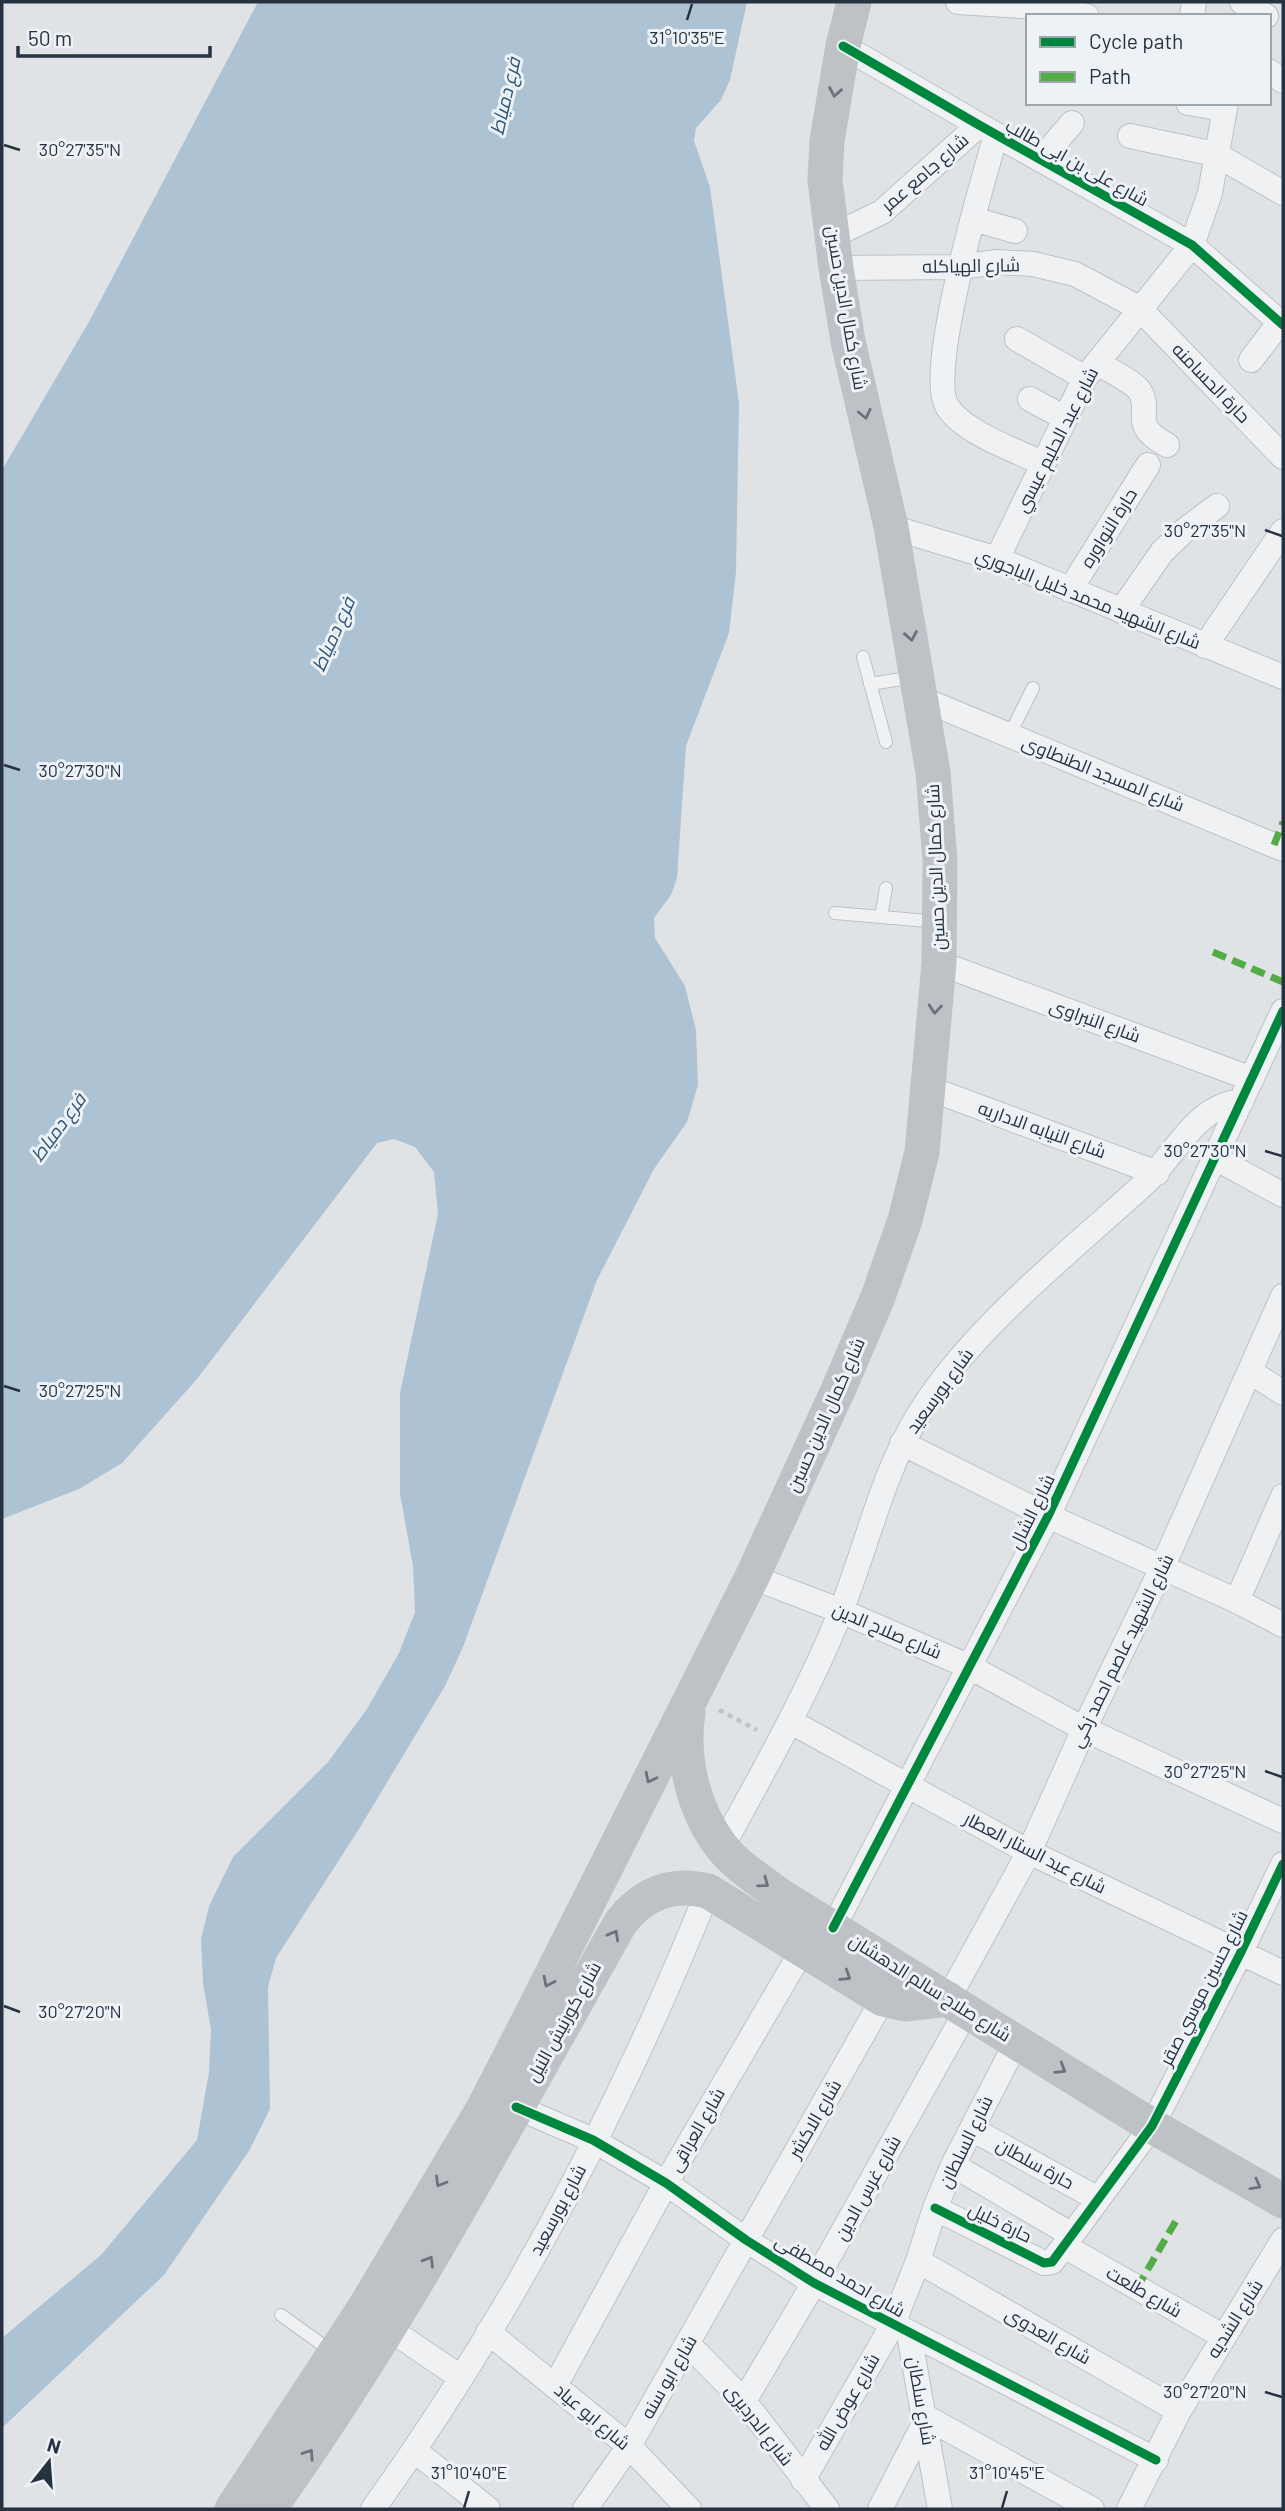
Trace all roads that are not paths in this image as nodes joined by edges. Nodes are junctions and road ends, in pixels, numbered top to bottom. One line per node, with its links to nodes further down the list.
1 (854, 2): 7 (main road, شارع كمال الدين حسين)
2 (958, 2): 4 (street)
3 (1242, 2): 6 (street)
4 (1037, 4): 5 (street)
5 (1079, 14)
6 (1263, 14)
7 (843, 46): 10 (street, شارع على بن ابى طالب); 18 (main road, شارع كمال الدين حسين, one-way to 18)
8 (1225, 106): 12 (street, شارع عبد الحليم عيسي)
9 (1072, 123): 13 (street)
10 (987, 130): 13 (street, شارع على بن ابى طالب); 15 (street, شارع جامع عمر); 18 (street, شارع جامع عمر)
11 (1130, 136): 12 (street)
12 (1215, 153): 14 (street); 17 (street, شارع عبد الحليم عيسي)
13 (1040, 160): 17 (street, شارع على بن ابى طالب)
14 (1283, 193)
15 (973, 219): 16 (street); 19 (street, شارع جامع عمر)
16 (1015, 231)
17 (1192, 245): 20 (street, شارع عبد الحليم عيسي); 21 (street, شارع على بن ابى طالب)
18 (834, 252): 19 (street, شارع الهياكله); 32 (main road, شارع كمال الدين حسين, one-way to 32)
19 (960, 267): 20 (street, شارع الهياكله); 29 (street, شارع جامع عمر)
20 (1139, 308): 24 (street, شارع عبد الحليم عيسي); 28 (street, حارة الحسامنه)
21 (1282, 323): 23 (street)
22 (1017, 340): 24 (street)
23 (1251, 360)
24 (1091, 370): 26 (street, شارع عبد الحليم عيسي); 27 (street)
25 (1030, 399): 26 (street)
26 (1065, 418): 29 (street, شارع عبد الحليم عيسي)
27 (1167, 445)
28 (1283, 457)
29 (1042, 463): 34 (street, شارع عبد الحليم عيسي)
30 (1148, 465): 35 (street, حارة النواوره)
31 (1217, 506): 36 (street)
32 (891, 527): 34 (street, شارع الشهيد محمد خليل الباجوري); 41 (main road, شارع كمال الدين حسين, one-way to 41)
33 (1283, 531): 37 (street)
34 (997, 559): 35 (street, شارع الشهيد محمد خليل الباجوري)
35 (1070, 590): 36 (street, شارع الشهيد محمد خليل الباجوري)
36 (1121, 611): 37 (street, شارع الشهيد محمد خليل الباجوري)
37 (1205, 646): 39 (street, شارع الشهيد محمد خليل الباجوري)
38 (863, 657): 40 (lane)
39 (1283, 677)
40 (870, 684): 41 (lane); 44 (lane)
41 (920, 688): 43 (street, شارع المسجد الطنطاوى); 49 (main road, شارع كمال الدين حسين)
42 (1033, 688): 43 (lane)
43 (1009, 736): 45 (street, شارع المسجد الطنطاوى)
44 (886, 742)
45 (1283, 849)
46 (886, 888): 48 (lane)
47 (835, 913): 48 (lane)
48 (881, 917): 49 (lane)
49 (940, 922): 50 (main road, شارع كمال الدين حسين)
50 (939, 963): 52 (main road, شارع كمال الدين حسين, one-way to 52); 53 (street, شارع النبراوى)
51 (1283, 1011): 53 (street, شارع الشال)
52 (928, 1088): 55 (street, شارع النيابه الاداريه); 64 (main road, شارع كمال الدين حسين)
53 (1247, 1090): 54 (street, شارع الشال); 55 (street, شارع بورسعيد)
54 (1213, 1157): 56 (street); 62 (street, شارع الشال)
55 (1157, 1172): 60 (street, شارع بورسعيد)
56 (1283, 1195)
57 (1283, 1297): 58 (street, شارع الشهيد عاصم احمد زكي)
58 (1251, 1372): 59 (street); 63 (street, شارع الشهيد عاصم احمد زكي)
59 (1283, 1393)
60 (902, 1443): 62 (street); 66 (street, شارع بورسعيد)
61 (1283, 1496): 65 (street)
62 (1048, 1516): 63 (street); 68 (street, شارع الشال)
63 (1162, 1568): 65 (street); 70 (street, شارع الشهيد عاصم احمد زكي)
64 (752, 1577): 66 (street, شارع صلاح الدين); 69 (main road, شارع كمال الدين حسين)
65 (1237, 1601): 67 (street)
66 (841, 1611): 68 (street, شارع صلاح الدين); 71 (street, شارع بورسعيد)
67 (1283, 1625)
68 (970, 1667): 70 (street, شارع صلاح الدين); 72 (street, شارع الشال)
69 (691, 1696): 74 (main road, شارع صلاح سالم الدهشان); 105 (main road, شارع كورنيش النيل, one-way to 105)
70 (1084, 1729): 73 (street, شارع صلاح الدين); 75 (street, شارع الشهيد عاصم احمد زكي)
71 (785, 1732): 72 (street, شارع عبد الستار العطار); 74 (street, شارع بورسعيد)
72 (908, 1787): 75 (street, شارع عبد الستار العطار); 78 (street, شارع الشال)
73 (1283, 1821)
74 (722, 1847): 78 (main road, شارع صلاح سالم الدهشان, one-way to 78)
75 (1029, 1852): 80 (street, شارع عبد الستار العطار); 83 (street, شارع الشهيد عاصم احمد زكي)
76 (1283, 1864): 80 (street, شارع حسين موسي صقر)
77 (708, 1891): 79 (main road, شارع كورنيش النيل); 85 (main road, شارع كورنيش النيل, one-way to 77); 88 (street, شارع بورسعيد)
78 (833, 1928): 83 (main road, شارع صلاح سالم الدهشان)
79 (803, 1949): 82 (main road, شارع كورنيش النيل, one-way to 82); 90 (street, شارع العراقى)
80 (1241, 1954): 81 (street, شارع عبد الستار العطار); 86 (street, شارع حسين موسي صقر)
81 (1283, 1973)
82 (883, 1999): 83 (main road, شارع كورنيش النيل); 94 (street, شارع الاكشر)
83 (958, 2005): 84 (main road, شارع صلاح سالم الدهشان); 98 (street, شارع غرس الدين)
84 (1017, 2041): 86 (main road, شارع صلاح سالم الدهشان, one-way to 86); 87 (street, شارع السلطان)
85 (516, 2107): 88 (street, شارع احمد مصطفى); 100 (main road, شارع كورنيش النيل, one-way to 85)
86 (1152, 2126): 91 (street, شارع حسين موسي صقر); 92 (main road, شارع صلاح سالم الدهشان, one-way to 92)
87 (972, 2129): 89 (street, شارع السلطان); 91 (street, حارة سلطان)
88 (593, 2140): 90 (street, شارع احمد مصطفى); 102 (street, شارع بورسعيد)
89 (953, 2165): 93 (street, شارع السلطان); 96 (street)
90 (666, 2183): 94 (street, شارع احمد مصطفى); 107 (street, شارع العراقى)
91 (1098, 2199): 96 (street, شارع حسين موسي صقر)
92 (1283, 2201)
93 (935, 2208): 96 (street, حارة خليل); 97 (street, شارع السلطان)
94 (746, 2240): 98 (street, شارع احمد مصطفى); 104 (street, شارع ابو سنه)
95 (1283, 2241): 103 (street, شارع الشديه)
96 (1063, 2247): 103 (street, شارع طلعت)
97 (918, 2261): 101 (street, شارع السلطان); 109 (street, شارع العدوى)
98 (814, 2283): 101 (street, شارع احمد مصطفى); 108 (street, شارع غرس الدين)
99 (281, 2315): 105 (lane)
100 (388, 2329): 106 (street); 116 (main road, شارع كورنيش النيل, one-way to 100)
101 (901, 2329): 110 (street, شارع سلطان); 113 (street, شارع احمد مصطفى); 114 (street, شارع عوض الله)
102 (488, 2332): 106 (street, شارع بورسعيد); 107 (street, شارع ابو عياد)
103 (1224, 2337): 109 (street, شارع الشديه)
104 (688, 2344): 108 (street, شارع الدرديرى); 111 (street, شارع ابو سنه)
105 (335, 2354): 115 (main road, شارع كورنيش النيل)
106 (460, 2377): 112 (street, شارع بورسعيد)
107 (555, 2386): 111 (street, شارع ابو عياد)
108 (744, 2401): 114 (street, شارع الدرديرى)
109 (1179, 2411): 113 (street, شارع الشديه)
110 (924, 2420): 122 (street); 123 (street, شارع سلطان); 124 (street)
111 (629, 2446): 119 (street, شارع ابو سنه); 120 (street, شارع ابو عياد)
112 (415, 2451): 117 (street, شارع بورسعيد); 118 (street)
113 (1156, 2460): 125 (street, شارع الشديه)
114 (803, 2480): 121 (street, شارع الدرديرى)
115 (232, 2509)
116 (269, 2509)
117 (373, 2509)
118 (488, 2509)
119 (585, 2509)
120 (690, 2509)
121 (827, 2509)
122 (880, 2509)
123 (940, 2509)
124 (1092, 2509)
125 (1129, 2509)

